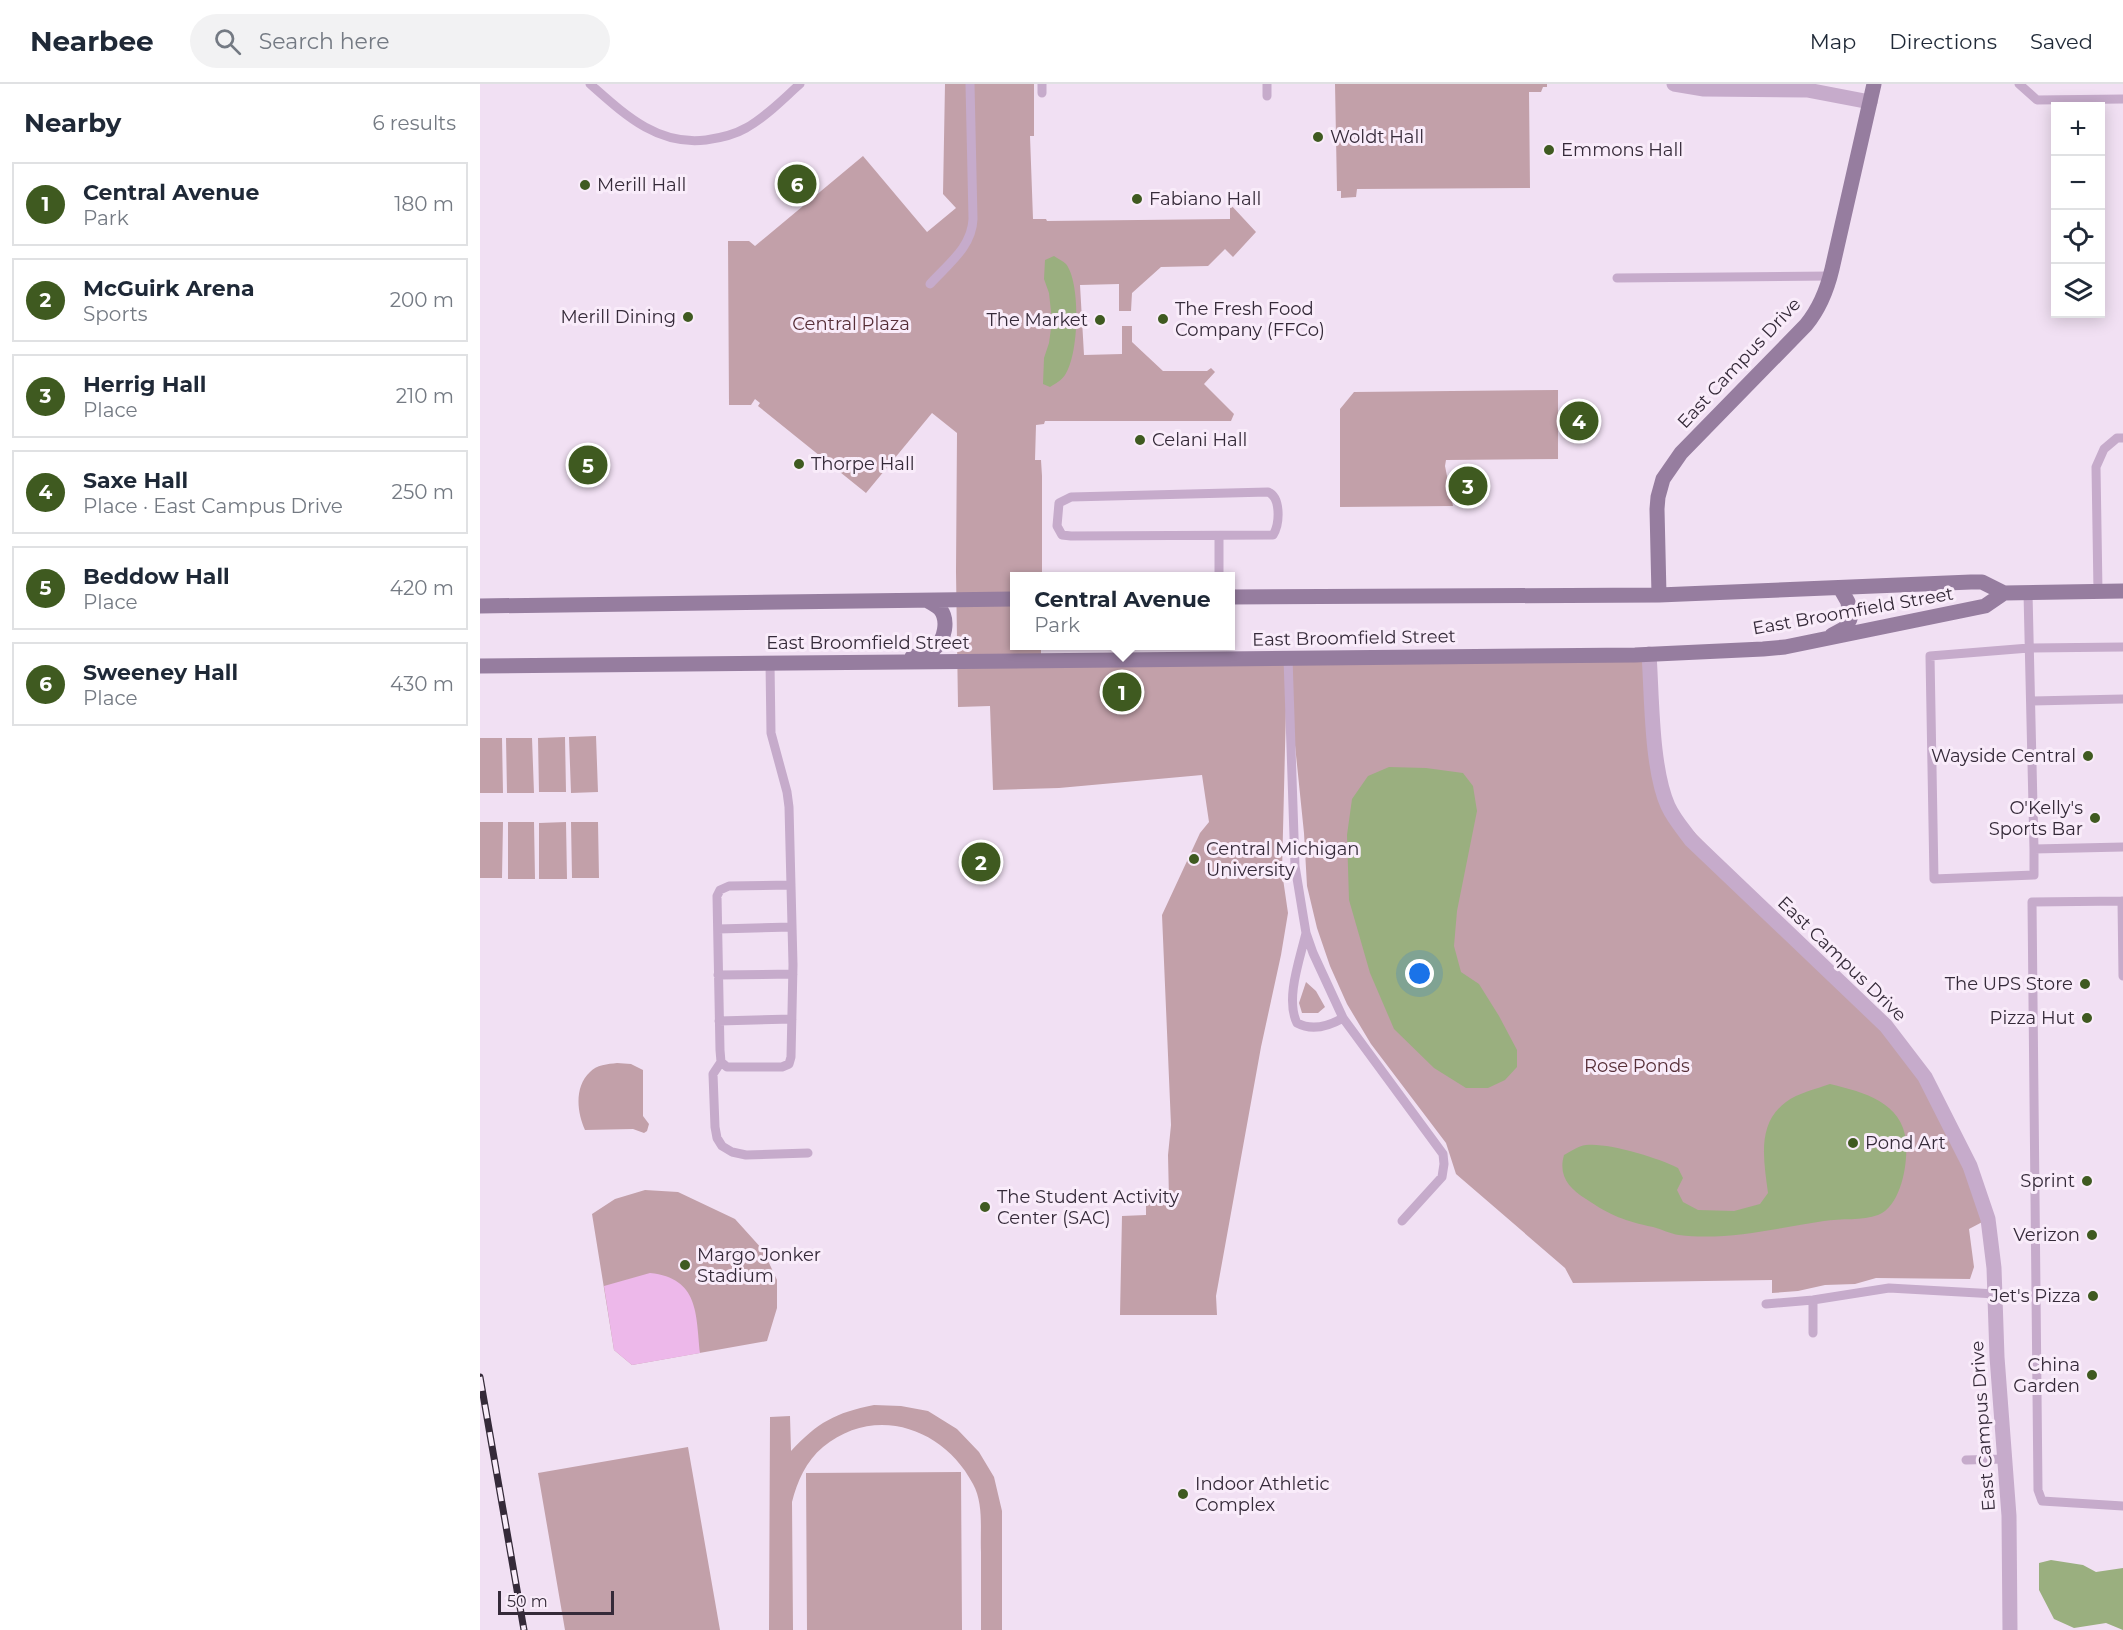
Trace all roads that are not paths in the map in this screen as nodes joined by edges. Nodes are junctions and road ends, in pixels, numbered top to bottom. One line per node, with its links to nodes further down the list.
1 (590, 84): 2 (lane)
2 (800, 84)
3 (970, 84): 13 (lane)
4 (1267, 84): 8 (lane)
5 (1674, 84): 10 (street)
6 (1874, 84): 10 (main road, East Campus Drive)
7 (2019, 84): 9 (lane)
8 (1267, 96)
9 (2123, 99)
10 (1870, 102): 11 (main road, East Campus Drive)
11 (1830, 276): 12 (lane); 22 (main road, East Campus Drive)
12 (1617, 278)
13 (930, 284)
14 (2123, 438): 18 (lane)
15 (1219, 536): 15 (lane); 16 (lane)
16 (1219, 572)
17 (1840, 588): 21 (main road, East Broomfield Street); 22 (main road, East Broomfield Street); 27 (main road)
18 (2098, 591): 19 (main road, East Broomfield Street); 20 (main road, East Broomfield Street)
19 (2123, 591)
20 (2028, 592): 21 (main road, East Broomfield Street); 29 (lane)
21 (2004, 593): 27 (main road, East Broomfield Street)
22 (1659, 595): 23 (main road, East Broomfield Street)
23 (1235, 597)
24 (1010, 599): 25 (main road)
25 (928, 601): 26 (main road); 34 (main road)
26 (480, 606)
27 (1827, 638): 31 (main road, East Broomfield Street)
28 (2123, 647): 29 (lane)
29 (2029, 648): 38 (lane); 40 (lane)
30 (1058, 650): 33 (main road)
31 (1649, 654): 32 (main road, East Broomfield Street); 55 (street, East Campus Drive)
32 (1288, 658): 33 (main road, East Broomfield Street); 45 (lane)
33 (1072, 661): 34 (main road, East Broomfield Street)
34 (891, 662): 35 (main road, East Broomfield Street)
35 (770, 663): 36 (main road, East Broomfield Street); 41 (lane)
36 (480, 666)
37 (2123, 699): 38 (lane)
38 (2031, 701): 40 (lane)
39 (2123, 847): 40 (lane)
40 (2034, 849)
41 (791, 885): 43 (lane); 44 (lane)
42 (2122, 901): 48 (lane); 61 (lane)
43 (791, 927): 44 (lane); 46 (lane)
44 (718, 928): 47 (lane)
45 (1306, 933): 49 (lane); 49 (lane)
46 (792, 974): 47 (lane); 50 (lane)
47 (718, 975): 51 (lane)
48 (2123, 976)
49 (1343, 1018): 54 (lane)
50 (792, 1019): 51 (lane); 52 (lane)
51 (719, 1021): 52 (lane)
52 (721, 1062): 53 (lane)
53 (808, 1153)
54 (1402, 1221)
55 (1996, 1294): 56 (lane); 59 (street, East Campus Drive)
56 (1813, 1300): 57 (lane); 58 (lane)
57 (1766, 1304)
58 (1814, 1333)
59 (2005, 1459): 60 (lane); 62 (street, East Campus Drive)
60 (1966, 1460)
61 (2123, 1506)
62 (2010, 1630)

